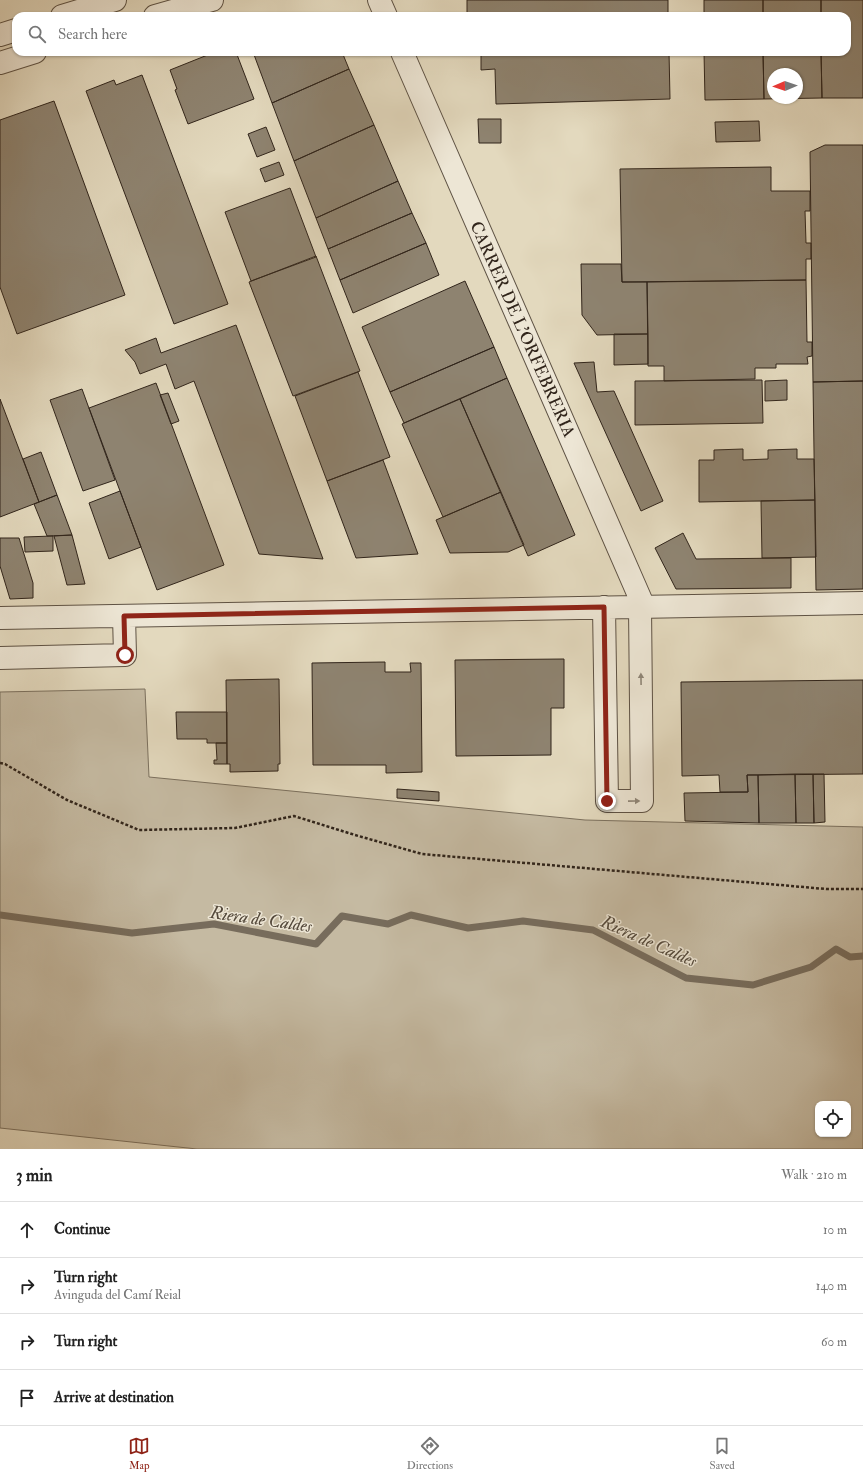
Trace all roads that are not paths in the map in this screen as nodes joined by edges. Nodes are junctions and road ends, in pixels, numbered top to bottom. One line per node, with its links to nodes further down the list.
1 (212, 0): 5 (street)
2 (379, 0): 6 (street)
3 (109, 1): 4 (street)
4 (75, 12)
5 (169, 12)
6 (384, 12)
7 (12, 31): 8 (street)
8 (0, 34)
9 (22, 56): 11 (street)
10 (404, 56): 14 (street, CARRER DE L'ORFEBRERIA)
11 (0, 63)
12 (863, 603): 14 (street)
13 (604, 607): 14 (street); 14 (street, one-way to 14); 15 (street)
14 (642, 607)
15 (124, 616): 16 (street); 17 (street)
16 (0, 618)
17 (0, 658)

